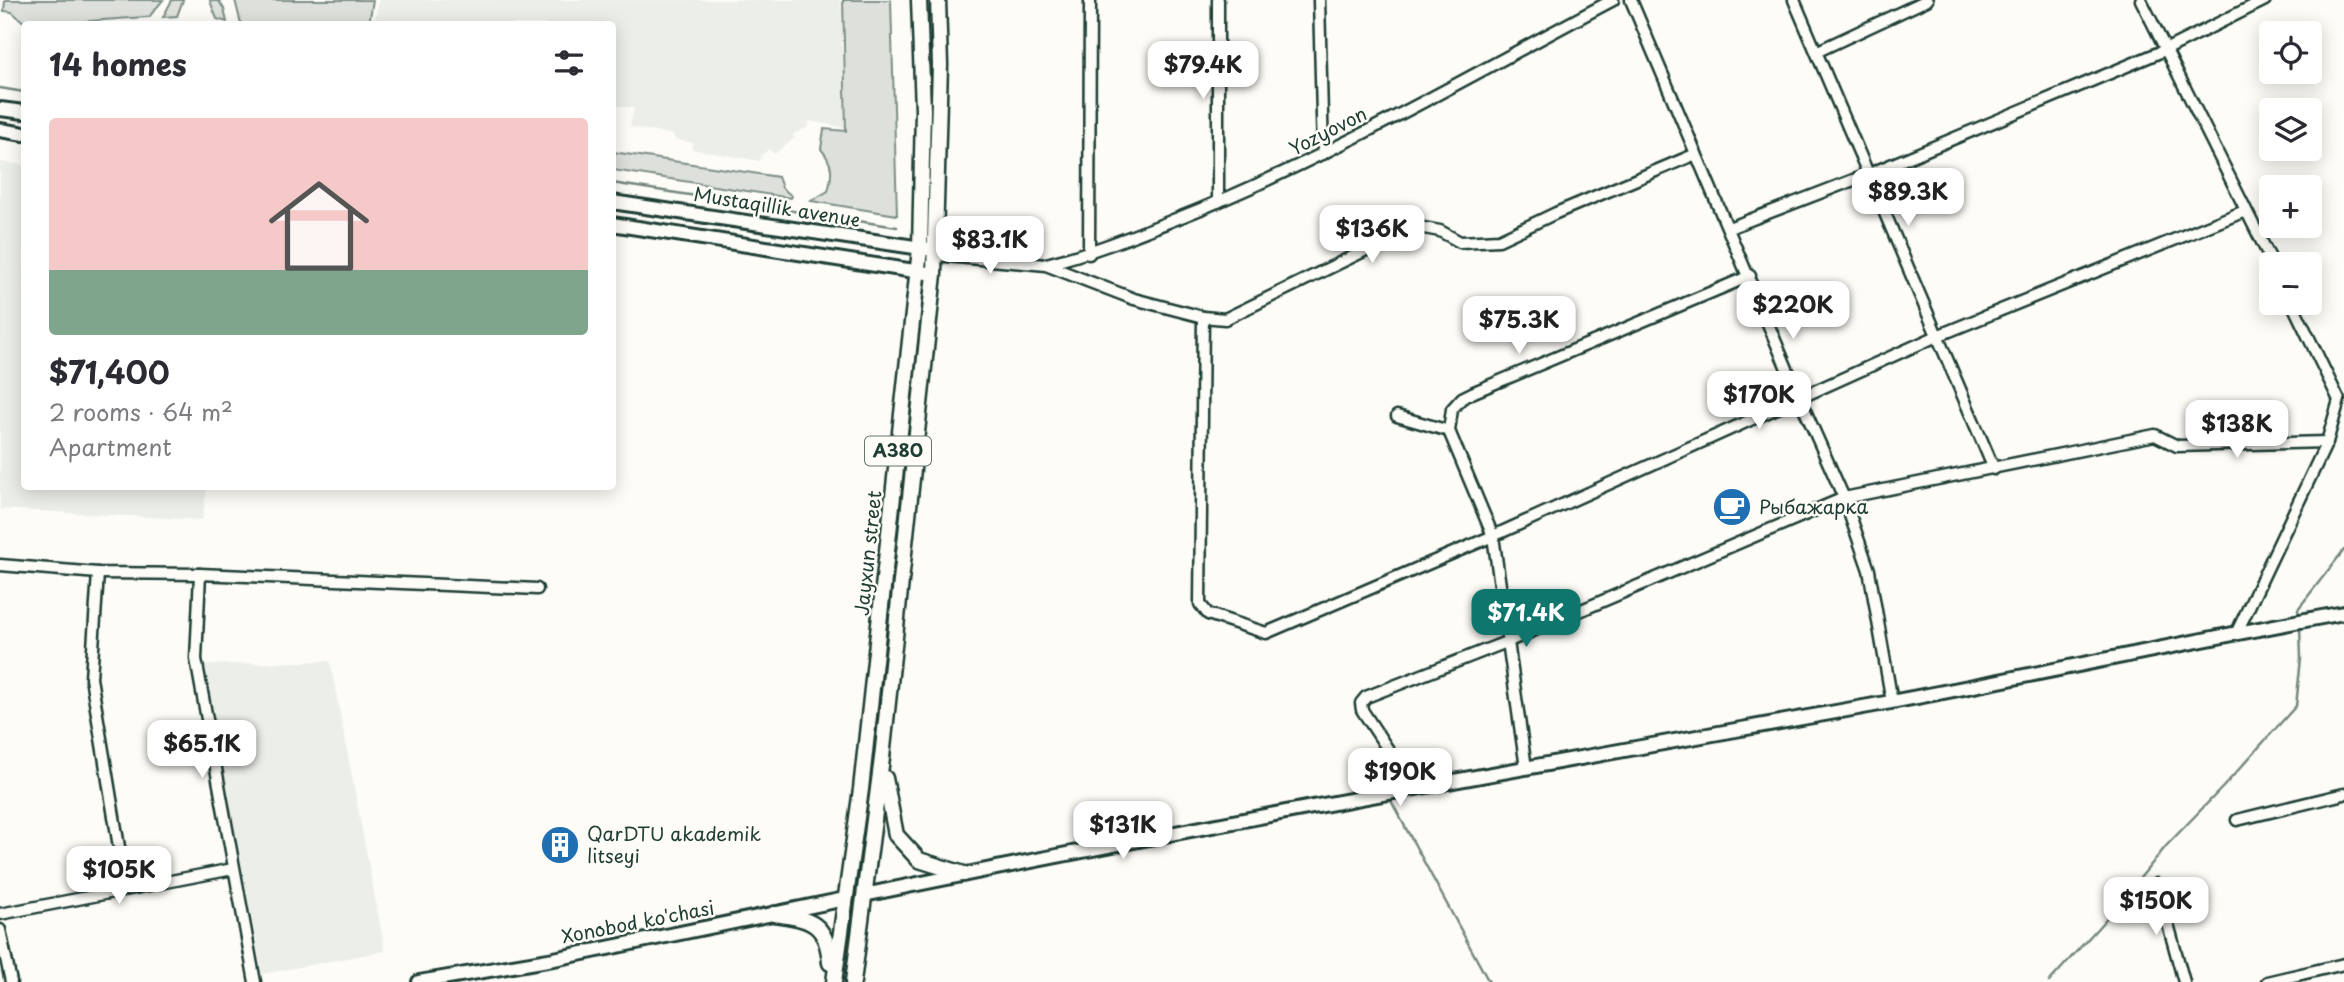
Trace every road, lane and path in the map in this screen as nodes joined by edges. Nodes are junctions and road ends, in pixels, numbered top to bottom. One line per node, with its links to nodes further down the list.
1 (919, 0): 26 (highway, Jayxun street / A380)
2 (938, 0): 28 (highway, Jayxun street / A380)
3 (1090, 0): 29 (street)
4 (1218, 0): 21 (street)
5 (1320, 0): 19 (street)
6 (1613, 0): 19 (street, Yozyovon)
7 (1632, 0): 18 (street)
8 (1794, 0): 13 (street)
9 (1927, 0): 13 (street)
10 (2141, 0): 12 (street)
11 (2265, 0): 12 (street)
12 (2165, 50): 20 (street); 23 (street)
13 (1818, 51): 20 (street)
14 (0, 109): 15 (main road)
15 (21, 112)
16 (0, 130): 17 (main road)
17 (21, 134)
18 (1696, 154): 25 (street); 35 (street)
19 (1322, 155): 21 (street, Yozyovon)
20 (1869, 174): 25 (street); 36 (street)
21 (1218, 202): 29 (street, Yozyovon)
22 (616, 203): 26 (main road, Mustaqillik avenue)
23 (2245, 211): 27 (street); 36 (street)
24 (616, 225): 31 (main road)
25 (1729, 228): 33 (street)
26 (920, 249): 28 (main road, Mustaqillik avenue); 31 (highway, Jayxun street / A380)
27 (2267, 252)
28 (935, 253): 30 (street); 32 (highway, Jayxun street / A380)
29 (1089, 254): 30 (street, Yozyovon)
30 (1046, 264): 35 (street)
31 (917, 271): 32 (main road); 62 (highway, Jayxun street / A380)
32 (934, 274): 52 (highway, Jayxun street / A380)
33 (1750, 276): 37 (street); 39 (street)
34 (2298, 315): 40 (street)
35 (1203, 317): 43 (street)
36 (1937, 335): 37 (street); 41 (street)
37 (1799, 397): 42 (street); 43 (street)
38 (1397, 416): 39 (street)
39 (1449, 431): 43 (street)
40 (2327, 442): 41 (street); 49 (street)
41 (1994, 469): 42 (street)
42 (1844, 498): 50 (street); 51 (street)
43 (1493, 536): 50 (street)
44 (0, 565): 45 (street)
45 (99, 573): 46 (street); 60 (street)
46 (200, 574): 47 (street); 57 (street)
47 (537, 589)
48 (2344, 613): 49 (main road)
49 (2236, 634): 51 (main road)
50 (1509, 641): 53 (street); 54 (street)
51 (1892, 702): 53 (main road)
52 (883, 758): 58 (highway); 61 (highway, Jayxun street / A380)
53 (1526, 768): 54 (main road)
54 (1418, 788): 58 (main road)
55 (2344, 794): 56 (street)
56 (2237, 820)
57 (233, 869): 60 (street); 68 (street)
58 (964, 874): 61 (main road)
59 (2157, 884): 72 (street)
60 (126, 889): 63 (street)
61 (864, 895): 62 (street, Xonobod ko'chasi); 71 (highway, Jayxun street / A380)
62 (845, 899): 64 (main road, Xonobod ko'chasi); 70 (highway, Jayxun street / A380)
63 (0, 914)
64 (774, 914): 69 (main road, Xonobod ko'chasi); 70 (highway)
65 (0, 930): 67 (street)
66 (2344, 964): 73 (street)
67 (11, 982)
68 (255, 982)
69 (419, 982)
70 (832, 982)
71 (853, 982)
72 (2184, 982)
73 (2267, 982)

